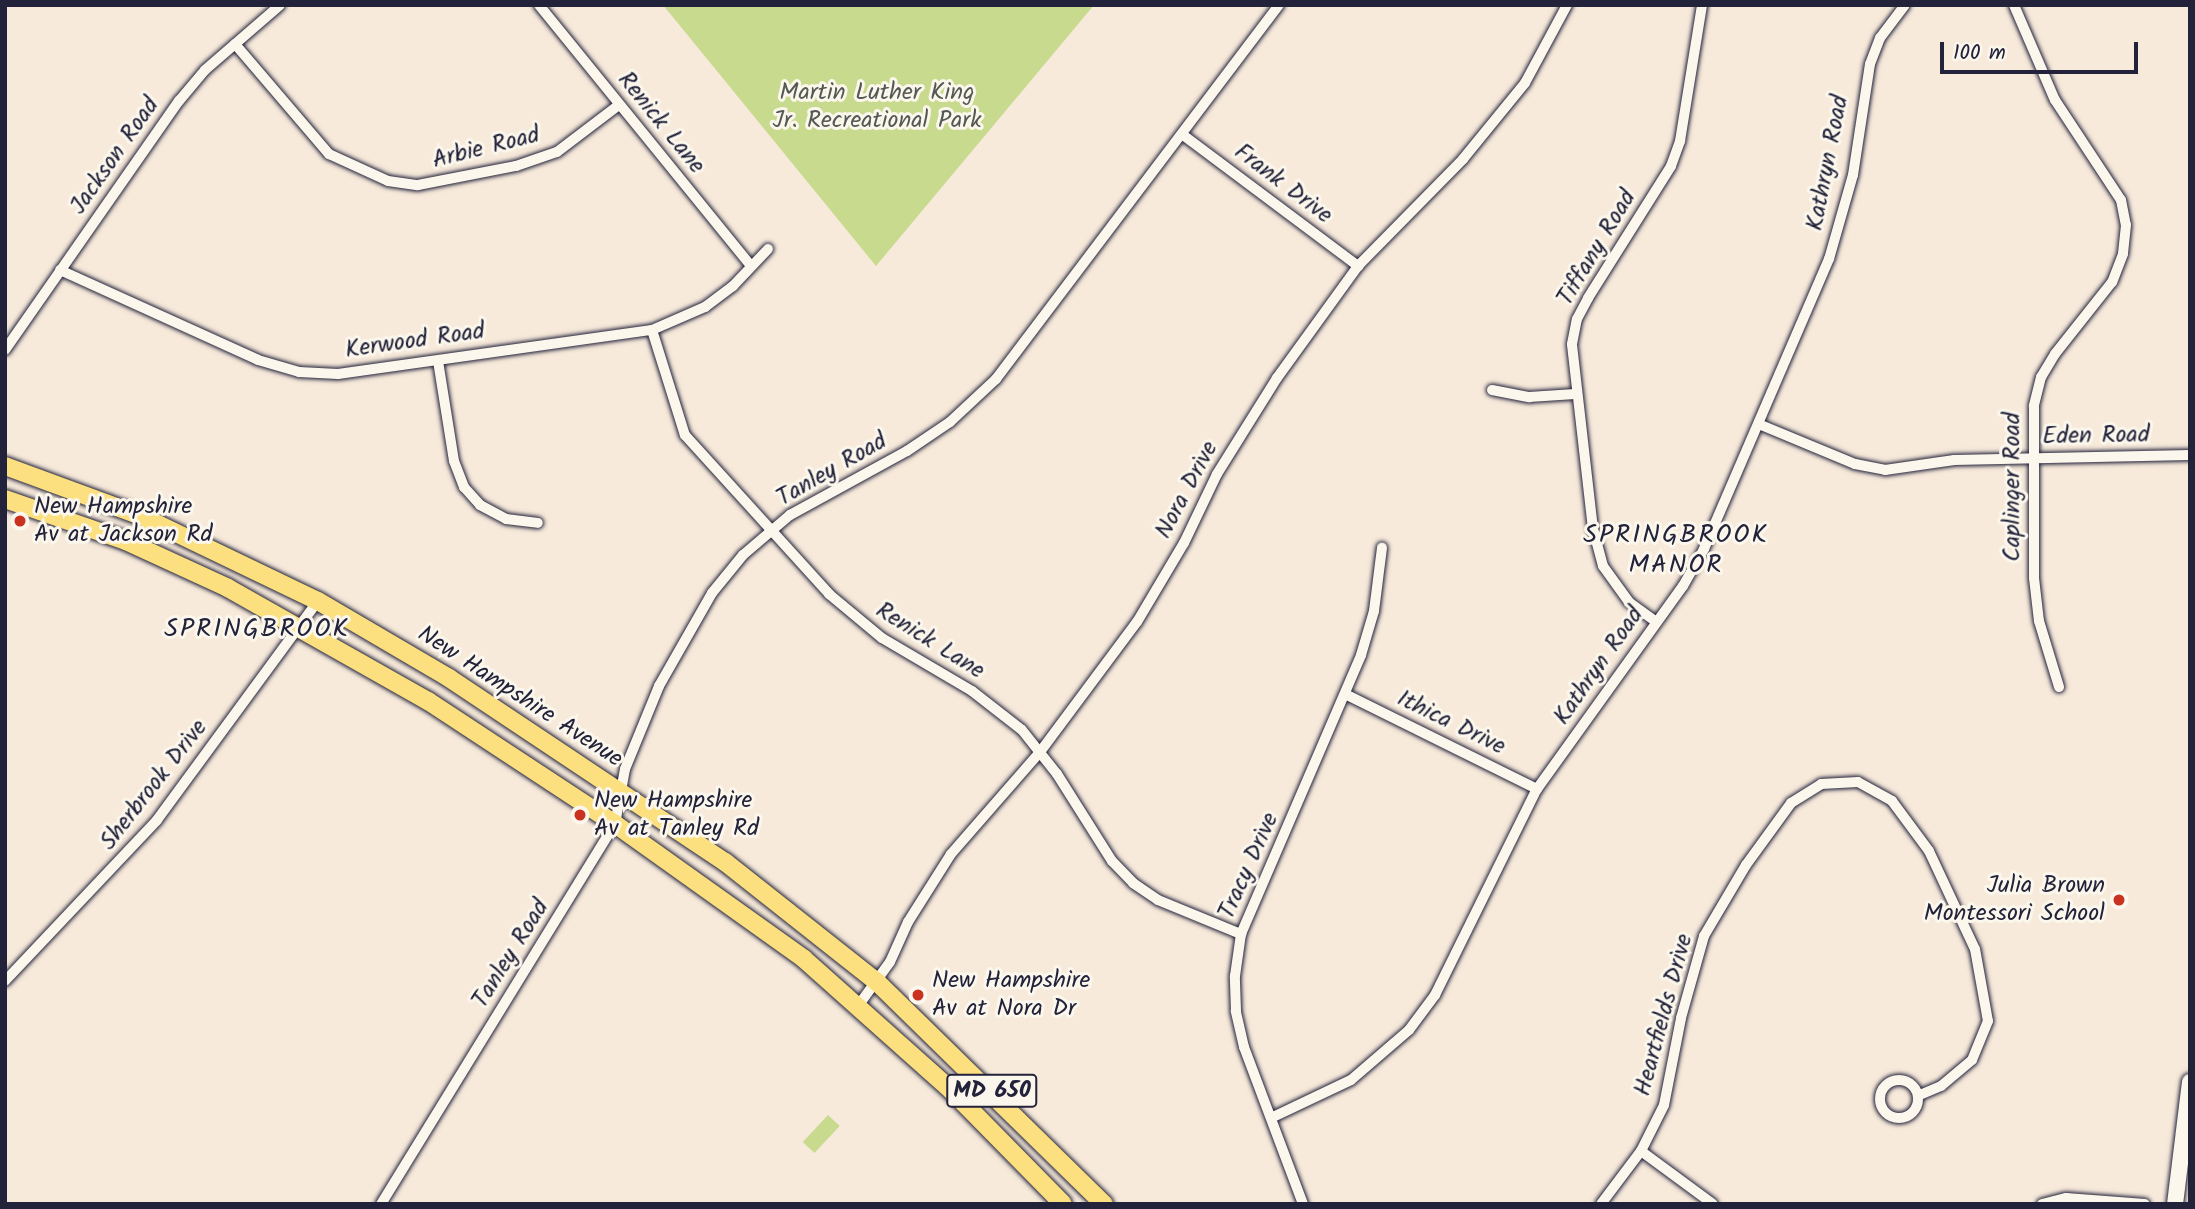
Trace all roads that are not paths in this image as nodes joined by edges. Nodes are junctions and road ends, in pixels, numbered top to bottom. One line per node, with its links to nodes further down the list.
1 (280, 5): 8 (street, Jackson Road)
2 (539, 5): 9 (street, Renick Lane)
3 (1279, 5): 10 (street, Tanley Road)
4 (1567, 5): 13 (street, Nora Drive)
5 (1702, 5): 19 (street, Tiffany Road)
6 (1905, 5): 20 (street, Kathryn Road)
7 (2014, 5): 22 (street, Caplinger Road)
8 (235, 44): 9 (street, Arbie Road); 14 (street, Jackson Road)
9 (619, 105): 12 (street, Renick Lane)
10 (1182, 135): 13 (street, Frank Drive); 26 (street, Tanley Road)
11 (768, 249): 12 (street, Kerwood Road)
12 (751, 266): 15 (street, Kerwood Road)
13 (1358, 267): 33 (street, Nora Drive)
14 (60, 270): 16 (street, Jackson Road); 17 (street, Kerwood Road)
15 (652, 330): 17 (street, Kerwood Road); 26 (street, Renick Lane)
16 (5, 351)
17 (438, 361): 25 (street)
18 (1492, 390): 19 (street)
19 (1575, 394): 29 (street, Tiffany Road)
20 (1761, 425): 22 (street, Eden Road); 29 (street, Kathryn Road)
21 (2190, 455): 22 (street, Eden Road)
22 (2032, 458): 31 (street, Caplinger Road)
23 (5, 467): 28 (main road, New Hampshire Avenue / MD 650)
24 (5, 499): 30 (main road, MD 650)
25 (538, 523)
26 (772, 530): 33 (street, Renick Lane); 35 (street, Tanley Road)
27 (1382, 548): 32 (street, Tracy Drive)
28 (318, 601): 30 (street, Sherbrook Drive); 35 (main road, New Hampshire Avenue / MD 650)
29 (1655, 621): 34 (street, Kathryn Road)
30 (300, 627): 36 (main road, MD 650); 38 (street, Sherbrook Drive)
31 (2059, 687)
32 (1347, 695): 34 (street, Ithica Drive); 37 (street, Tracy Drive)
33 (1040, 752): 37 (street, Renick Lane); 39 (street, Nora Drive)
34 (1537, 789): 43 (street, Kathryn Road)
35 (621, 793): 36 (street, Tanley Road); 39 (main road, New Hampshire Avenue / MD 650)
36 (615, 824): 40 (main road, MD 650); 45 (street, Tanley Road)
37 (1241, 934): 43 (street, Tracy Drive)
38 (5, 981)
39 (877, 982): 40 (street, Nora Drive); 47 (main road, New Hampshire Avenue / MD 650)
40 (858, 1006): 46 (main road, MD 650)
41 (2190, 1082): 53 (street)
42 (1918, 1096): 44 (street, Heartfields Drive)
43 (1273, 1117): 48 (street, Tracy Drive)
44 (1641, 1151): 49 (street, Heartfields Drive); 50 (street)
45 (381, 1204)
46 (1063, 1204)
47 (1104, 1204)
48 (1303, 1204)
49 (1601, 1204)
50 (1713, 1204)
51 (2042, 1204): 52 (street)
52 (2145, 1204)
53 (2175, 1204)

